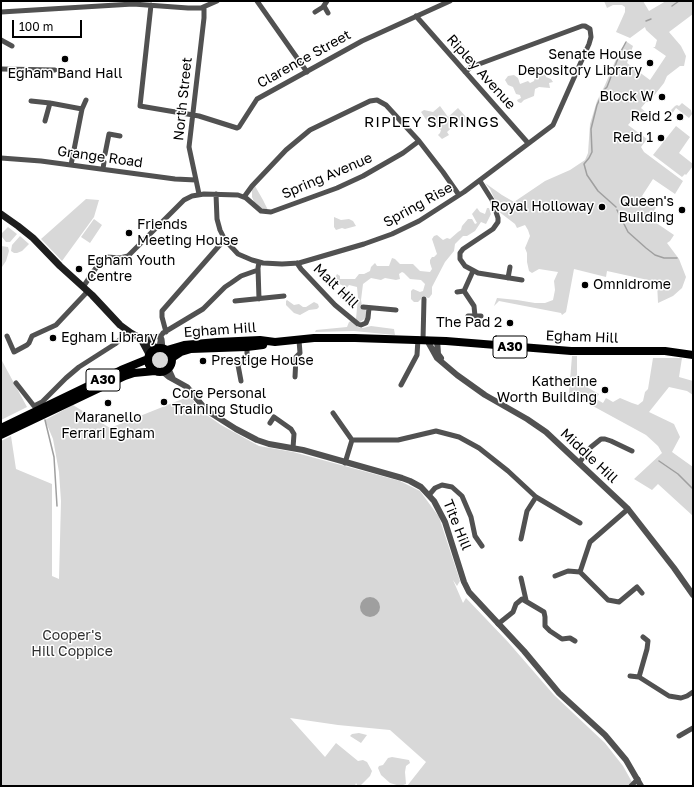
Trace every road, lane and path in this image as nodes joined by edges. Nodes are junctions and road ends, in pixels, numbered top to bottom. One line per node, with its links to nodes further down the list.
1 (217, 1): 6 (street)
2 (257, 1): 15 (street)
3 (450, 1): 10 (street, Clarence Street)
4 (325, 3): 8 (street); 9 (street)
5 (151, 5): 6 (street); 7 (street); 21 (street)
6 (204, 7): 21 (street, North Street)
7 (1, 12)
8 (315, 12)
9 (328, 13)
10 (416, 16): 15 (street, Clarence Street); 16 (street, Ripley Avenue)
11 (1, 40): 12 (street)
12 (12, 46)
13 (1, 69): 14 (street)
14 (54, 70)
15 (307, 72): 21 (street, Clarence Street)
16 (464, 72): 25 (street, Ripley Avenue); 25 (street, Spring Rise)
17 (86, 100): 20 (street)
18 (31, 101): 19 (street)
19 (50, 103): 20 (street); 22 (street)
20 (82, 109): 29 (street)
21 (193, 116): 31 (street, North Street)
22 (46, 120)
23 (120, 136): 26 (street)
24 (419, 141): 35 (street); 36 (street, Spring Avenue); 36 (street)
25 (528, 143): 32 (street, Spring Rise)
26 (105, 154)
27 (1, 158): 29 (street, Grange Road)
28 (104, 162): 30 (street)
29 (71, 165): 30 (street, Grange Road)
30 (103, 169): 31 (street, Grange Road)
31 (196, 180): 33 (street, North Street)
32 (480, 181): 35 (street, Spring Rise); 43 (street)
33 (199, 194): 34 (street); 46 (street)
34 (216, 194): 36 (street); 38 (street, Spring Rise)
35 (459, 196): 40 (street, Spring Rise)
36 (244, 197)
37 (1, 214): 46 (main road)
38 (225, 240): 39 (street, Spring Rise); 56 (street)
39 (259, 262): 40 (street, Spring Rise); 42 (street)
40 (297, 263): 53 (street, Malt Hill)
41 (510, 267): 44 (street)
42 (258, 270): 50 (street); 56 (street)
43 (473, 271): 44 (street); 47 (street)
44 (508, 278): 45 (street)
45 (522, 280)
46 (85, 289): 55 (main road); 57 (street)
47 (464, 291): 48 (street); 54 (street)
48 (457, 292)
49 (284, 296): 50 (street)
50 (259, 299): 52 (street)
51 (424, 299): 61 (street)
52 (236, 301)
53 (396, 310)
54 (468, 316)
55 (127, 331): 59 (main road); 72 (street)
56 (167, 331): 58 (street)
57 (7, 336)
58 (161, 337): 59 (street); 64 (street)
59 (141, 339): 64 (main road); 66 (main road)
60 (299, 340): 61 (main road, Egham Hill / A30); 63 (main road, Egham Hill / A30); 70 (street)
61 (423, 340): 62 (main road, Egham Hill / A30); 68 (street, Middle Hill); 73 (street)
62 (437, 340): 65 (main road, Egham Hill / A30); 68 (street)
63 (247, 344): 64 (main road, Egham Hill / A30); 67 (main road, Egham Hill / A30); 71 (street)
64 (162, 348): 66 (main road); 67 (main road)
65 (693, 355)
66 (148, 357): 69 (main road); 76 (main road, A30)
67 (172, 358): 69 (main road)
68 (443, 362): 82 (street, Middle Hill)
69 (162, 370): 77 (main road, A30); 79 (street, Tite Hill)
70 (295, 377)
71 (241, 381)
72 (16, 383)
73 (400, 385)
74 (333, 413): 78 (street)
75 (270, 424): 79 (street)
76 (1, 428)
77 (1, 435)
78 (352, 440): 81 (street); 84 (street)
79 (292, 448): 81 (street, Tite Hill)
80 (632, 451): 82 (street)
81 (345, 462): 83 (street, Tite Hill)
82 (579, 463): 85 (street, Middle Hill)
83 (429, 495): 88 (street); 95 (street, Tite Hill)
84 (536, 497): 86 (street); 87 (street)
85 (628, 509): 89 (street); 93 (street, Middle Hill)
86 (580, 523)
87 (521, 539)
88 (482, 546)
89 (580, 572): 90 (street); 92 (street)
90 (555, 576)
91 (521, 578): 94 (street)
92 (642, 593)
93 (693, 595)
94 (526, 600): 95 (street); 97 (street)
95 (498, 624): 103 (street, Tite Hill)
96 (643, 637): 99 (street)
97 (575, 641)
98 (630, 676): 99 (street)
99 (639, 677): 100 (street)
100 (693, 692)
101 (693, 728): 102 (street)
102 (679, 736)
103 (638, 779): 104 (street); 105 (street, Tite Hill)
104 (630, 786)
105 (641, 786)

